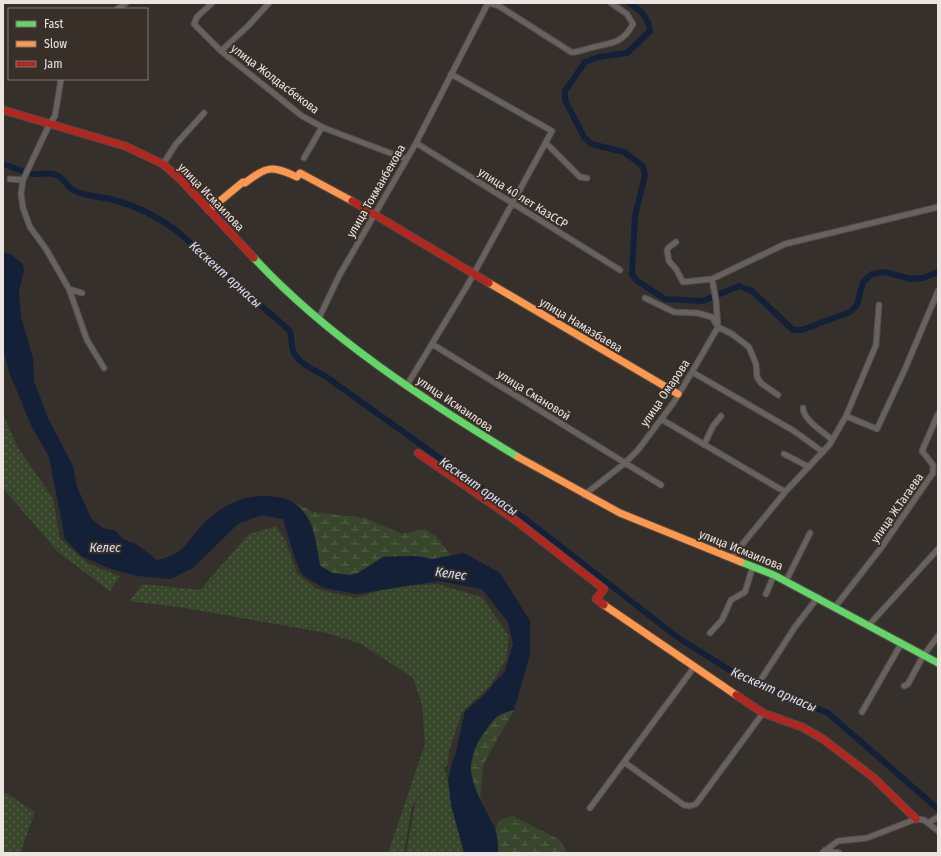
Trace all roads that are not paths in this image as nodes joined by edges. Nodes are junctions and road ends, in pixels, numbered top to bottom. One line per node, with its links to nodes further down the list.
1 (212, 3): 5 (street, улица Жолдасбекова)
2 (269, 3): 5 (street, улица Жолдасбекова)
3 (488, 3): 4 (street, улица Токманбекова); 6 (street, улица Токманбекова)
4 (610, 3)
5 (221, 51): 11 (street, улица Жолдасбекова)
6 (451, 74): 12 (street, улица Токманбекова); 13 (street)
7 (61, 80): 10 (street)
8 (3, 110): 10 (street, улица Исмаилова)
9 (204, 113): 16 (street)
10 (50, 123): 16 (street, улица Исмаилова); 19 (street)
11 (322, 127): 14 (street); 15 (street, улица Жолдасбекова)
12 (416, 143): 15 (street, улица Токманбекова); 20 (street, улица 40 лет КазССР)
13 (546, 143): 17 (street); 20 (street)
14 (304, 158)
15 (406, 159): 23 (street, улица Токманбекова)
16 (163, 164): 22 (street, улица Исмаилова)
17 (587, 178)
18 (10, 179): 19 (street)
19 (23, 180): 28 (street)
20 (512, 204): 25 (street, улица 40 лет КазССР); 26 (street)
21 (938, 207): 27 (street)
22 (209, 210): 23 (street, улица Намазбаева); 33 (street, улица Исмаилова)
23 (375, 213): 26 (street, улица Намазбаева); 33 (street, улица Токманбекова)
24 (676, 242): 27 (street)
25 (620, 270)
26 (474, 274): 35 (street); 39 (street, улица Намазбаева)
27 (712, 279): 34 (street)
28 (69, 289): 30 (street); 36 (street)
29 (938, 291): 44 (street)
30 (82, 293)
31 (645, 298): 34 (street)
32 (879, 305): 44 (street)
33 (319, 318): 38 (street, улица Исмаилова)
34 (718, 327): 37 (street, улица Омарова); 40 (street)
35 (432, 344): 38 (street); 51 (street, улица Смановой)
36 (104, 368)
37 (692, 372): 39 (street, улица Омарова); 48 (street)
38 (407, 385): 56 (street, улица Исмаилова)
39 (678, 394): 45 (street, улица Омарова)
40 (778, 394)
41 (803, 408): 46 (street)
42 (938, 414): 53 (street, улица Ж.Тагаева)
43 (721, 416): 47 (street)
44 (846, 416): 46 (street)
45 (661, 419): 47 (street); 51 (street, улица Омарова)
46 (832, 440): 48 (street)
47 (704, 445): 55 (street)
48 (823, 452): 52 (street)
49 (418, 453): 72 (street)
50 (784, 454): 52 (street)
51 (625, 463): 54 (street, улица Смановой); 56 (street, улица Омарова)
52 (809, 467): 55 (street)
53 (936, 467): 65 (street, улица Ж.Тагаева)
54 (661, 485)
55 (786, 491): 59 (street)
56 (584, 495): 59 (street, улица Исмаилова)
57 (810, 533): 62 (street)
58 (938, 549): 66 (street)
59 (732, 557): 60 (street, улица Исмаилова)
60 (753, 566): 61 (street, улица Исмаилова); 67 (street)
61 (774, 575): 62 (street, улица Исмаилова); 63 (street)
62 (786, 581): 64 (street, улица Исмаилова)
63 (766, 594)
64 (818, 597): 65 (street, улица Исмаилова); 73 (street)
65 (835, 607): 66 (street, улица Исмаилова)
66 (868, 626): 69 (street, улица Исмаилова)
67 (710, 633)
68 (938, 636): 70 (street)
69 (902, 644): 70 (street, улица Исмаилова); 75 (street)
70 (923, 656): 71 (street, улица Исмаилова); 74 (street)
71 (938, 663)
72 (695, 666): 76 (street); 77 (street)
73 (760, 681)
74 (904, 686)
75 (862, 712)
76 (763, 713): 77 (street); 80 (street)
77 (624, 762): 78 (street)
78 (590, 808)
79 (938, 817): 81 (street)
80 (916, 820): 81 (street); 83 (street)
81 (928, 823): 82 (street)
82 (938, 831)
83 (823, 852): 84 (street)
84 (839, 853)

